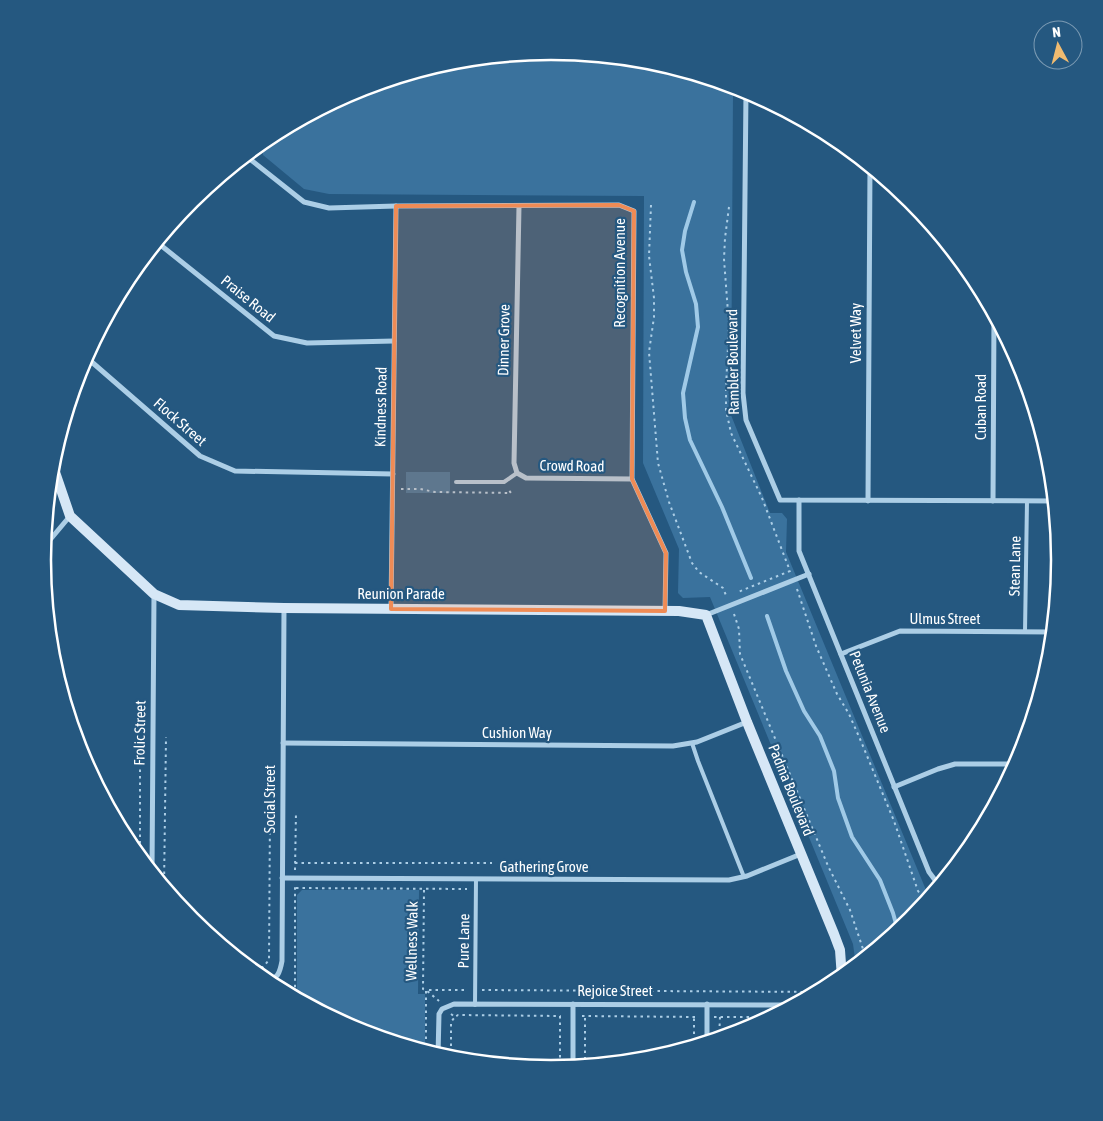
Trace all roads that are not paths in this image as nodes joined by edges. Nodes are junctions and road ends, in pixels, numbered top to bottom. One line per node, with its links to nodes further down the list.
1 (746, 99): 15 (street, Rambler Boulevard)
2 (252, 161): 4 (street, Recognition Avenue)
3 (870, 175): 16 (street, Velvet Way)
4 (396, 206): 5 (street, Recognition Avenue); 8 (street, Kindness Road)
5 (519, 206): 10 (street, Dinner Grove); 12 (street, Recognition Avenue)
6 (163, 247): 8 (street, Praise Road)
7 (994, 327): 17 (street, Cuban Road)
8 (394, 341): 11 (street, Kindness Road)
9 (92, 362): 11 (street, Flock Street)
10 (517, 473): 12 (street, Crowd Road); 13 (lane, Crowd Road)
11 (393, 474): 25 (street, Kindness Road)
12 (632, 479): 26 (street, Recognition Avenue)
13 (456, 482)
14 (58, 483): 20 (street, Reunion Parade)
15 (799, 500): 16 (street, Rambler Boulevard); 22 (street, Petunia Avenue)
16 (868, 500): 17 (street, Rambler Boulevard)
17 (993, 501): 18 (street, Rambler Boulevard)
18 (1027, 501): 19 (street, Rambler Boulevard); 28 (lane, Stean Lane)
19 (1048, 501)
20 (70, 516): 21 (street); 23 (street, Reunion Parade)
21 (52, 538)
22 (808, 574): 27 (street, Reunion Parade); 30 (street, Petunia Avenue)
23 (154, 594): 24 (street, Reunion Parade); 37 (street, Frolic Street)
24 (284, 608): 25 (street, Reunion Parade); 32 (street, Social Street)
25 (391, 609): 26 (street, Reunion Parade)
26 (665, 611): 27 (street, Reunion Parade)
27 (706, 615): 31 (street, Padma Boulevard)
28 (1025, 632): 29 (street, Ulmus Street); 30 (street, Ulmus Street)
29 (1046, 632)
30 (841, 654): 35 (street, Petunia Avenue)
31 (747, 722): 33 (street, Cushion Way); 36 (street, Padma Boulevard)
32 (283, 743): 33 (street, Cushion Way); 39 (street, Social Street)
33 (692, 744): 38 (lane)
34 (1008, 764): 35 (street)
35 (894, 787): 41 (street, Petunia Avenue)
36 (801, 854): 38 (street, Gathering Grove); 42 (street, Padma Boulevard)
37 (152, 861)
38 (744, 877): 40 (street, Gathering Grove)
39 (282, 878): 40 (street, Gathering Grove); 43 (street, Social Street)
40 (476, 878): 46 (lane, Pure Lane)
41 (936, 880)
42 (841, 967)
43 (276, 978)
44 (574, 1004): 45 (street, Rejoice Street); 46 (street, Rejoice Street); 50 (street)
45 (707, 1004): 47 (street, Rejoice Street); 48 (street)
46 (475, 1005): 49 (street, Rejoice Street)
47 (781, 1005)
48 (707, 1036)
49 (438, 1048)
50 (573, 1060)

